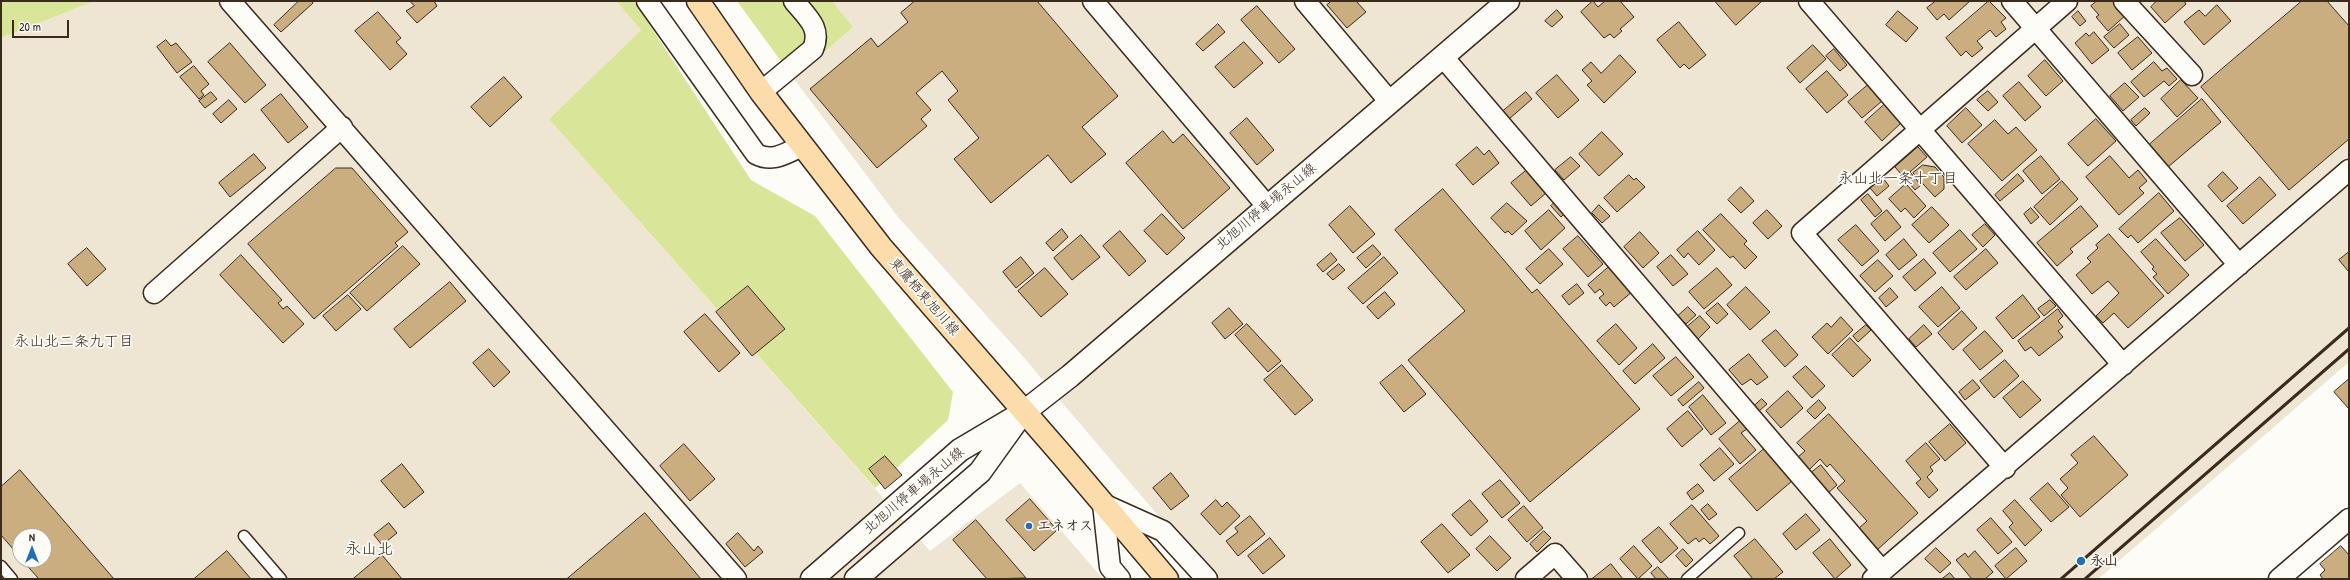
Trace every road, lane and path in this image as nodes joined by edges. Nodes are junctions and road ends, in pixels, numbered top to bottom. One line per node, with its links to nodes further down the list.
1 (230, 1): 17 (street)
2 (647, 1): 19 (street)
3 (698, 1): 15 (main road, 東鷹栖東旭川線)
4 (794, 1): 15 (street)
5 (1093, 1): 21 (street)
6 (1305, 1): 16 (street)
7 (1508, 1): 13 (main road, 北旭川停車場永山線)
8 (1809, 1): 18 (street)
9 (2012, 1): 12 (street)
10 (2068, 1): 12 (street)
11 (2124, 1): 14 (street)
12 (2037, 30): 18 (street); 22 (street)
13 (1444, 58): 16 (main road, 北旭川停車場永山線); 32 (street)
14 (2192, 75)
15 (761, 92): 19 (main road, 東鷹栖東旭川線)
16 (1390, 102): 21 (main road, 北旭川停車場永山線)
17 (342, 127): 23 (street); 36 (street)
18 (1919, 129): 24 (street); 26 (street)
19 (802, 146): 25 (main road, 東鷹栖東旭川線)
20 (2349, 170): 22 (street)
21 (1267, 206): 25 (main road, 北旭川停車場永山線)
22 (2239, 265): 24 (street)
23 (154, 293)
24 (2123, 365): 26 (street)
25 (1024, 412): 27 (main road, 東鷹栖東旭川線); 37 (main road, 北旭川停車場永山線); 38 (main road, 北旭川停車場永山線)
26 (2004, 468): 32 (street)
27 (1103, 504): 39 (street); 40 (main road, 東鷹栖東旭川線); 41 (street)
28 (2349, 519): 33 (street)
29 (1739, 533): 44 (lane)
30 (244, 536): 35 (lane)
31 (1, 566): 34 (lane)
32 (1878, 575)
33 (2285, 577)
34 (12, 579)
35 (281, 579)
36 (736, 579)
37 (812, 579)
38 (856, 579)
39 (1120, 579)
40 (1167, 579)
41 (1207, 579)
42 (1526, 579): 43 (street)
43 (1577, 579)
44 (1687, 579)

